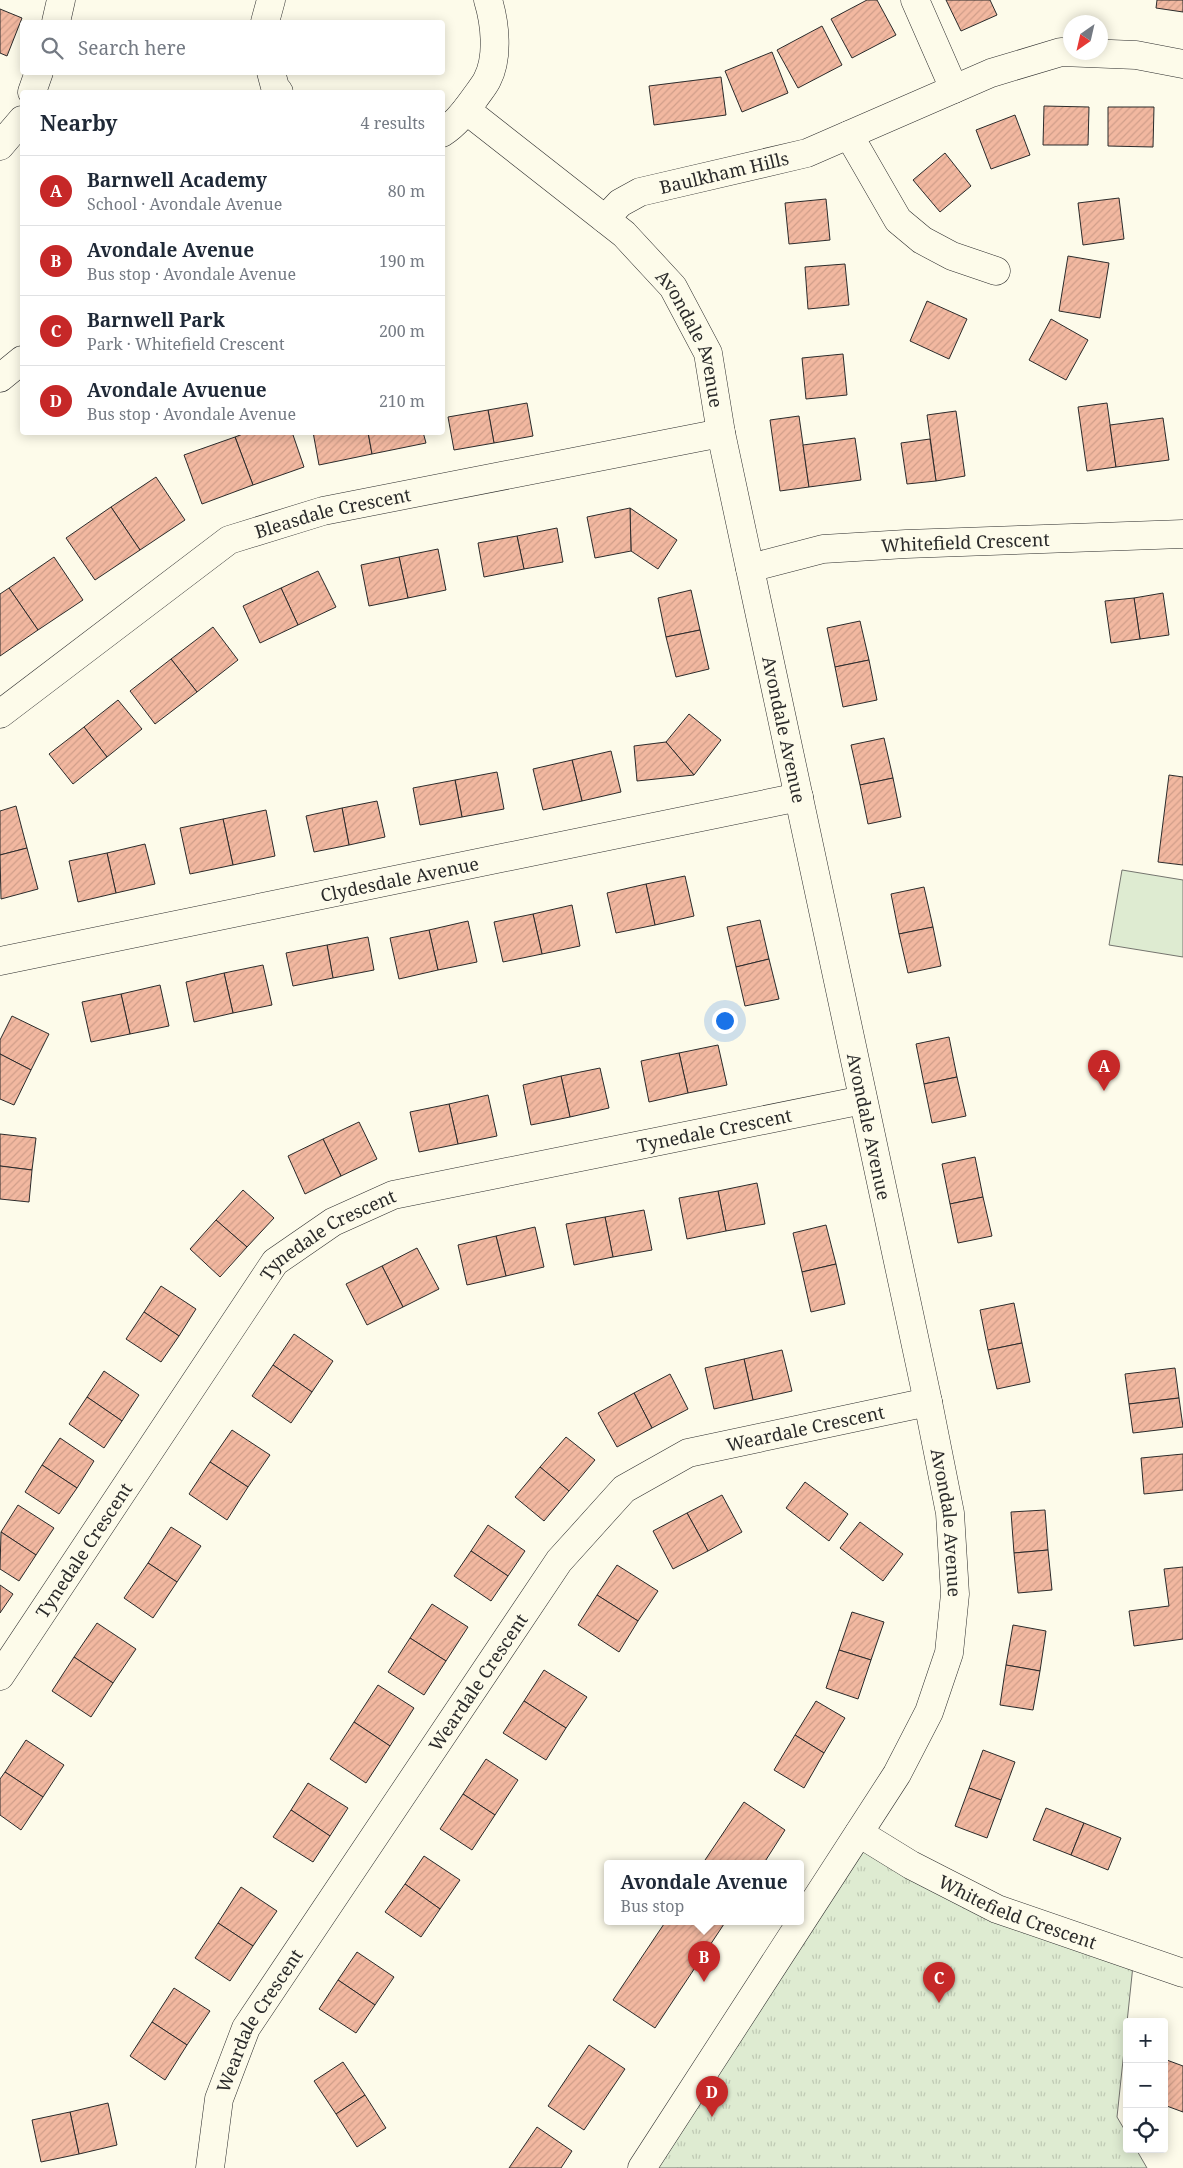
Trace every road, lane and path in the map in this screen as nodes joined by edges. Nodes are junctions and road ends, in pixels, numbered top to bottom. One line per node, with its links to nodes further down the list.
1 (61, 0): 4 (street)
2 (915, 0): 7 (street)
3 (495, 6): 9 (street)
4 (57, 20)
5 (1183, 64): 7 (street, Baulkham Hills)
6 (38, 75): 8 (street)
7 (954, 89): 12 (street, Baulkham Hills)
8 (33, 90)
9 (466, 110): 11 (street); 14 (street, Avondale Avenue)
10 (20, 122): 13 (street)
11 (445, 130)
12 (849, 135): 14 (street, Baulkham Hills); 15 (street)
13 (0, 146)
14 (605, 219): 18 (street, Avondale Avenue)
15 (996, 271)
16 (20, 362): 17 (street)
17 (0, 378)
18 (721, 433): 20 (street, Avondale Avenue); 21 (street, Bleasdale Crescent)
19 (1183, 534): 20 (street, Whitefield Crescent)
20 (750, 568): 22 (street, Avondale Avenue)
21 (0, 714)
22 (799, 797): 23 (street, Clydesdale Avenue); 24 (street, Avondale Avenue)
23 (0, 961)
24 (863, 1100): 25 (street, Avondale Avenue); 26 (street, Tynedale Crescent)
25 (928, 1402): 27 (street, Avondale Avenue); 31 (street, Weardale Crescent)
26 (0, 1676)
27 (859, 1833): 28 (street, Avondale Avenue); 30 (street, Whitefield Crescent)
28 (804, 1918)
29 (799, 1925): 32 (street, Avondale Avenue)
30 (1183, 1973)
31 (210, 2168)
32 (642, 2168)

